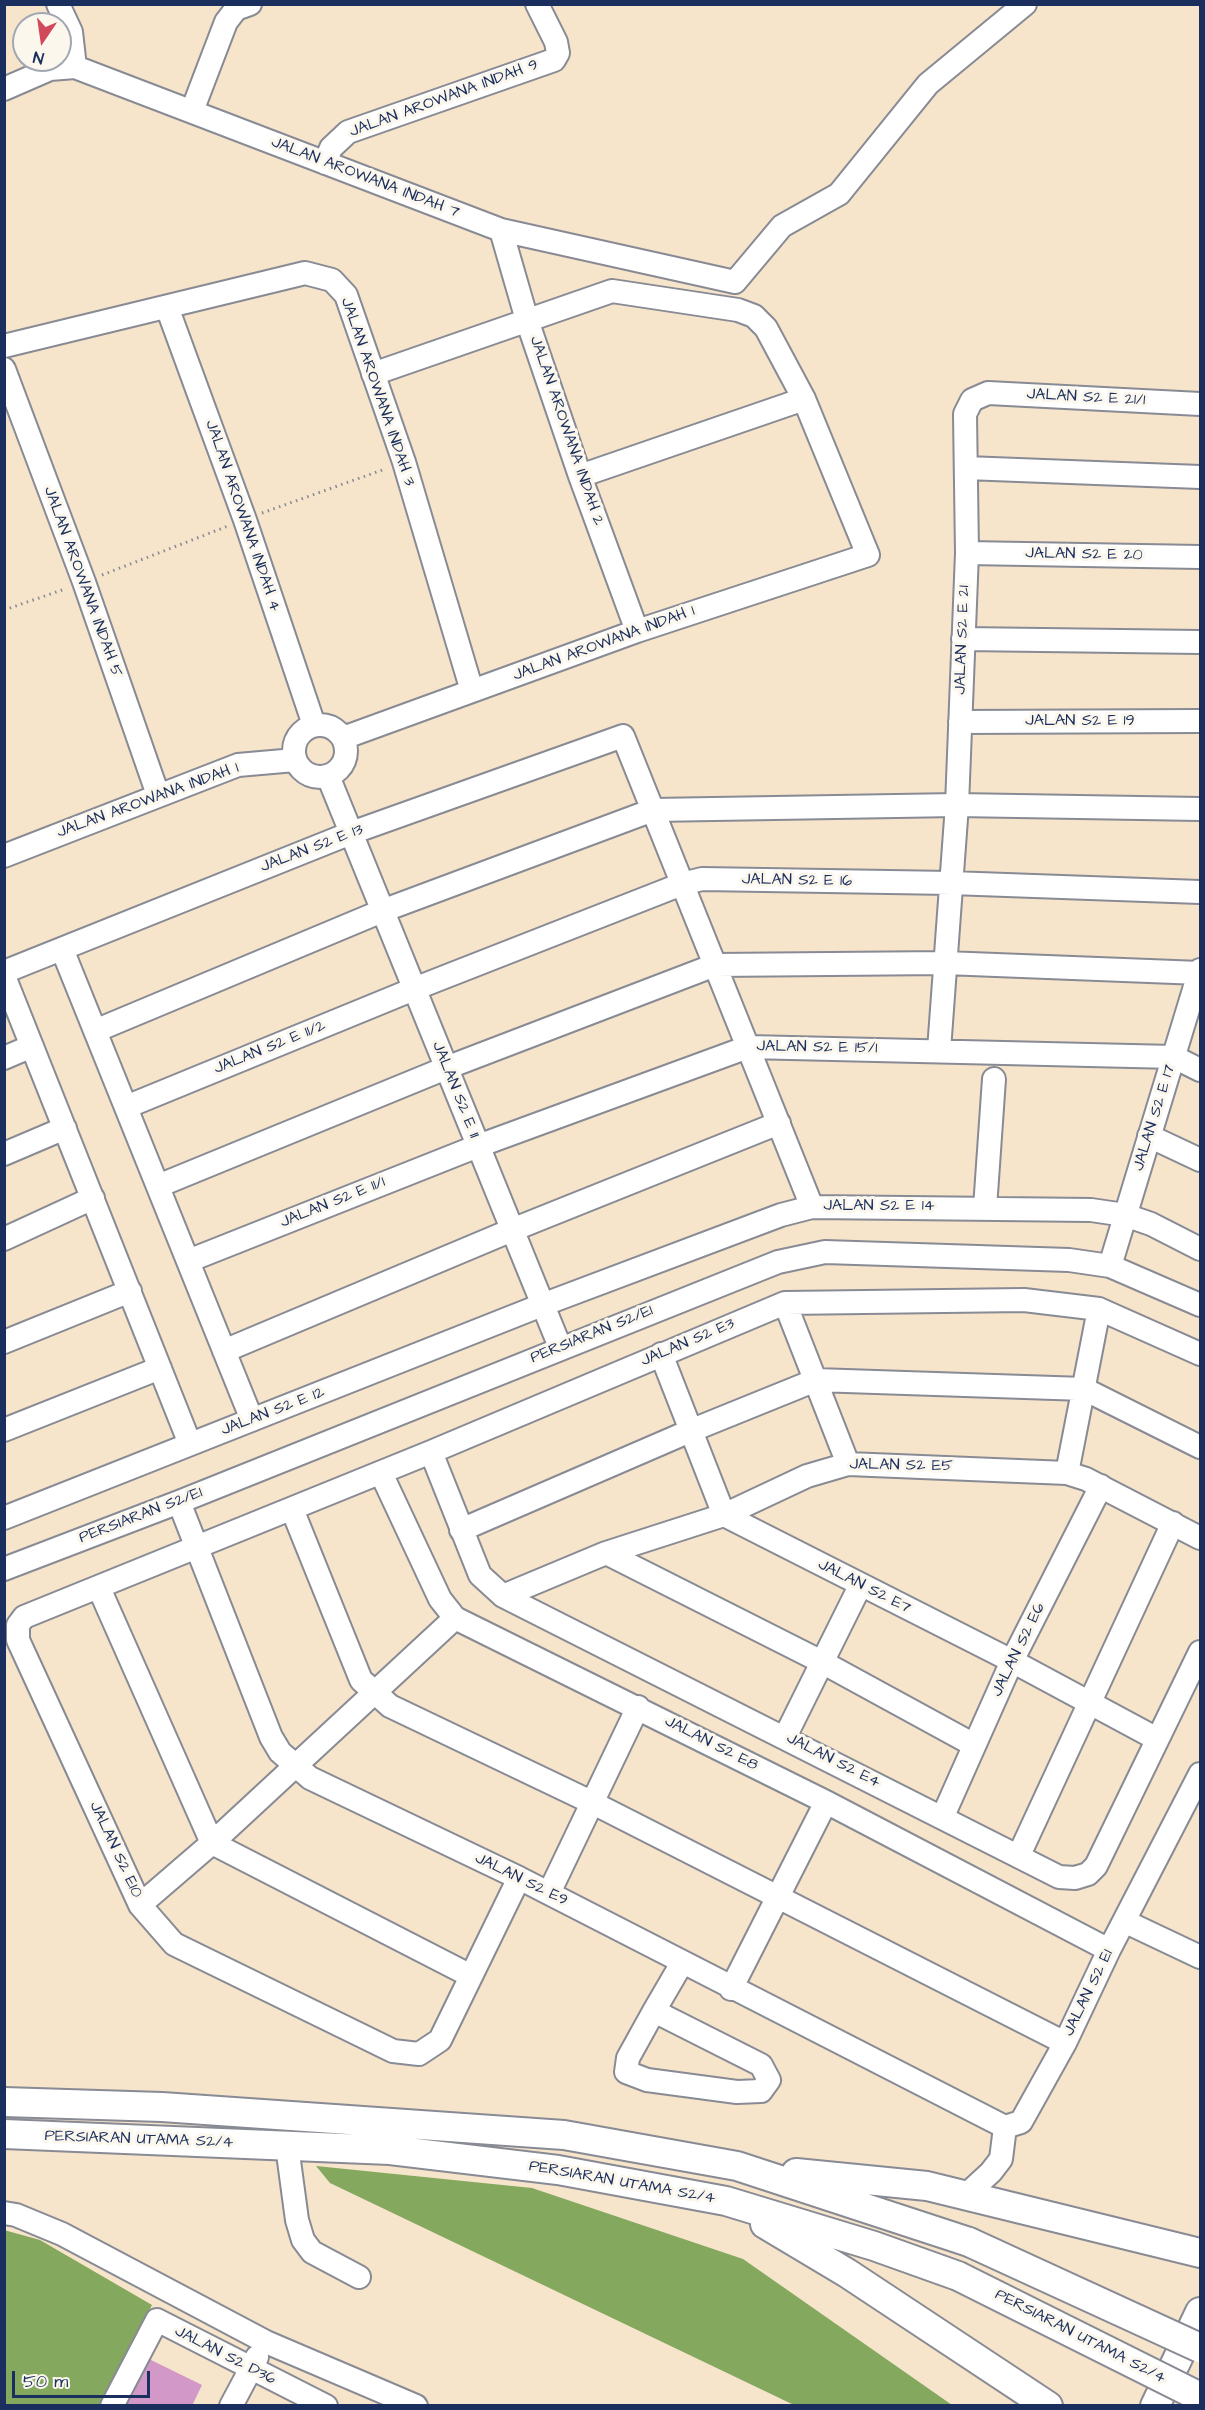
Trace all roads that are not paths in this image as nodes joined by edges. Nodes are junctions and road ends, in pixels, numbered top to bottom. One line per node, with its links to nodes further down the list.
1 (58, 4): 5 (street)
2 (250, 4): 7 (street)
3 (537, 4): 8 (street, JALAN AROWANA INDAH 9)
4 (1025, 4): 9 (street, JALAN AROWANA INDAH 7)
5 (75, 67): 6 (street, JALAN AROWANA INDAH 7); 7 (street, JALAN AROWANA INDAH 7)
6 (4, 88)
7 (192, 111): 8 (street, JALAN AROWANA INDAH 7)
8 (325, 163): 9 (street, JALAN AROWANA INDAH 7)
9 (501, 230): 11 (street, JALAN AROWANA INDAH 2)
10 (167, 307): 12 (street, JALAN AROWANA INDAH 3); 14 (street, JALAN AROWANA INDAH 3); 29 (street, JALAN AROWANA INDAH 4)
11 (527, 320): 14 (street); 15 (street); 19 (street, JALAN AROWANA INDAH 2)
12 (4, 346)
13 (4, 369): 33 (street, JALAN AROWANA INDAH 5)
14 (373, 374): 26 (street, JALAN AROWANA INDAH 3)
15 (804, 399): 19 (street); 23 (street, JALAN AROWANA INDAH 1)
16 (972, 400): 17 (street, JALAN S2 E 21/1); 18 (street, JALAN S2 E 21)
17 (1200, 404)
18 (966, 468): 20 (street); 21 (street, JALAN S2 E 21)
19 (580, 477): 23 (street, JALAN AROWANA INDAH 2)
20 (1200, 477)
21 (967, 553): 22 (street, JALAN S2 E 20); 24 (street, JALAN S2 E 21)
22 (1200, 557)
23 (637, 631): 26 (street, JALAN AROWANA INDAH 1)
24 (963, 639): 25 (street); 28 (street, JALAN S2 E 21)
25 (1200, 642)
26 (472, 691): 30 (street, JALAN AROWANA INDAH 1)
27 (1200, 721): 28 (street, JALAN S2 E 19)
28 (960, 722): 34 (street, JALAN S2 E 21)
29 (314, 725): 30 (street); 31 (street)
30 (343, 738): 32 (street)
31 (295, 760): 32 (street); 33 (street, JALAN AROWANA INDAH 1)
32 (328, 776): 37 (street, JALAN S2 E 11)
33 (158, 795): 38 (street, JALAN AROWANA INDAH 1)
34 (957, 805): 35 (street); 36 (street); 39 (street, JALAN S2 E 21)
35 (1200, 809)
36 (653, 810): 37 (street, JALAN S2 E 13); 40 (street); 42 (street)
37 (351, 833): 42 (street, JALAN S2 E 11); 43 (street, JALAN S2 E 13)
38 (4, 856)
39 (951, 883): 40 (street, JALAN S2 E 16); 41 (street, JALAN S2 E 16); 44 (street, JALAN S2 E 21)
40 (682, 884): 45 (street); 48 (street, JALAN S2 E 16)
41 (1200, 892)
42 (382, 910): 48 (street, JALAN S2 E 11); 49 (street)
43 (62, 949): 47 (street, JALAN S2 E 13); 49 (street)
44 (945, 963): 45 (street); 46 (street); 52 (street, JALAN S2 E 21)
45 (715, 965): 51 (street); 55 (street)
46 (1200, 972): 53 (street, JALAN S2 E 17)
47 (4, 974): 50 (street)
48 (414, 989): 55 (street, JALAN S2 E 11); 58 (street, JALAN S2 E 11/2)
49 (96, 1031): 58 (street)
50 (32, 1046): 54 (street); 60 (street)
51 (748, 1047): 52 (street, JALAN S2 E 15/1); 59 (street); 62 (street, JALAN S2 E 15/1)
52 (939, 1050): 53 (street, JALAN S2 E 15/1)
53 (1174, 1057): 56 (street); 61 (street, JALAN S2 E 17)
54 (4, 1058)
55 (446, 1068): 62 (street, JALAN S2 E 11); 65 (street)
56 (1200, 1070)
57 (994, 1079): 68 (street)
58 (126, 1107): 65 (street)
59 (778, 1123): 67 (street); 70 (street)
60 (65, 1128): 63 (street); 66 (street)
61 (1149, 1136): 64 (street); 69 (street, JALAN S2 E 17)
62 (478, 1146): 70 (street, JALAN S2 E 11); 73 (street, JALAN S2 E 11/1)
63 (4, 1154)
64 (1200, 1160)
65 (158, 1185): 73 (street)
66 (93, 1198): 71 (street); 75 (street)
67 (812, 1207): 68 (street, JALAN S2 E 14); 77 (street, JALAN S2 E 14)
68 (985, 1208): 69 (street, JALAN S2 E 14)
69 (1125, 1215): 72 (street, JALAN S2 E 14); 74 (street, JALAN S2 E 17)
70 (512, 1230): 77 (street, JALAN S2 E 11); 82 (street)
71 (4, 1239)
72 (1200, 1249)
73 (188, 1261): 82 (street)
74 (1110, 1266): 78 (street, PERSIARAN S2/E1); 81 (street, PERSIARAN S2/E1)
75 (130, 1291): 80 (street); 85 (street)
76 (785, 1303): 79 (street, JALAN S2 E3); 83 (street, JALAN S2 E3); 86 (street)
77 (542, 1305): 81 (street, JALAN S2 E 11); 88 (street, JALAN S2 E 12)
78 (1200, 1305)
79 (1099, 1309): 84 (street, JALAN S2 E3); 87 (street)
80 (4, 1342)
81 (560, 1347): 98 (street, PERSIARAN S2/E1)
82 (224, 1350): 88 (street)
83 (661, 1354): 90 (street); 93 (street, JALAN S2 E3)
84 (1200, 1354)
85 (160, 1368): 89 (street); 91 (street)
86 (816, 1380): 87 (street); 90 (street); 94 (street)
87 (1084, 1389): 92 (street); 96 (street)
88 (252, 1420): 91 (street, JALAN S2 E 12)
89 (4, 1430)
90 (690, 1431): 100 (street); 103 (street)
91 (190, 1444): 101 (street, JALAN S2 E 12)
92 (1200, 1446)
93 (431, 1452): 95 (street, JALAN S2 E3); 103 (street, JALAN S2 E4)
94 (848, 1464): 96 (street, JALAN S2 E5); 100 (street, JALAN S2 E5)
95 (381, 1473): 99 (street, JALAN S2 E3); 111 (street, JALAN S2 E8)
96 (1068, 1473): 97 (street, JALAN S2 E5)
97 (1101, 1486): 102 (street, JALAN S2 E5); 113 (street, JALAN S2 E6)
98 (179, 1502): 105 (street, JALAN S2 E9); 107 (street, PERSIARAN S2/E1)
99 (292, 1509): 105 (street, JALAN S2 E3); 115 (street)
100 (724, 1515): 106 (street, JALAN S2 E5); 108 (street, JALAN S2 E7)
101 (4, 1518)
102 (1173, 1523): 104 (street, JALAN S2 E5); 116 (street)
103 (461, 1530): 110 (street, JALAN S2 E4)
104 (1200, 1538)
105 (196, 1545): 109 (street, JALAN S2 E10); 121 (street, JALAN S2 E9)
106 (606, 1553): 110 (street, JALAN S2 E5); 114 (street)
107 (4, 1569)
108 (860, 1586): 113 (street, JALAN S2 E7); 114 (street)
109 (99, 1588): 126 (street); 131 (street, JALAN S2 E10)
110 (503, 1596): 118 (street, JALAN S2 E4)
111 (455, 1618): 115 (street); 117 (street, JALAN S2 E8)
112 (1200, 1652): 119 (street, JALAN S2 E4)
113 (1012, 1661): 116 (street, JALAN S2 E7); 120 (street, JALAN S2 E6)
114 (822, 1662): 118 (street); 120 (street)
115 (374, 1693): 121 (street); 124 (street)
116 (1088, 1701): 119 (street, JALAN S2 E7); 127 (street)
117 (638, 1707): 123 (street, JALAN S2 E8); 124 (street)
118 (784, 1737): 125 (street, JALAN S2 E4)
119 (1157, 1739): 127 (street, JALAN S2 E4)
120 (974, 1745): 125 (street, JALAN S2 E6)
121 (295, 1766): 126 (street); 128 (street, JALAN S2 E9)
122 (1200, 1774): 132 (street, JALAN S2 E1)
123 (826, 1802): 130 (street); 133 (street, JALAN S2 E8)
124 (593, 1803): 129 (street); 130 (street)
125 (943, 1816): 127 (street, JALAN S2 E4)
126 (212, 1843): 131 (street); 136 (street)
127 (1019, 1856)
128 (519, 1878): 129 (street, JALAN S2 E9); 136 (street, JALAN S2 E10)
129 (549, 1893): 135 (street, JALAN S2 E9)
130 (777, 1896): 137 (street); 139 (street)
131 (140, 1905): 136 (street, JALAN S2 E10)
132 (1124, 1921): 133 (street, JALAN S2 E1); 134 (street)
133 (1109, 1950): 139 (street, JALAN S2 E1)
134 (1200, 1957)
135 (682, 1963): 137 (street, JALAN S2 E9); 138 (street)
136 (471, 1976)
137 (731, 1989): 141 (street, JALAN S2 E9)
138 (654, 2011): 138 (street)
139 (1065, 2043): 141 (street, JALAN S2 E1)
140 (4, 2102): 144 (main road, PERSIARAN UTAMA S2/4)
141 (1005, 2127): 145 (street)
142 (4, 2134): 143 (main road, PERSIARAN UTAMA S2/4)
143 (287, 2146): 146 (main road, PERSIARAN UTAMA S2/4); 151 (street)
144 (737, 2166): 145 (main road); 154 (main road, PERSIARAN UTAMA S2/4, bridge)
145 (965, 2196): 149 (main road)
146 (726, 2201): 156 (main road, PERSIARAN UTAMA S2/4, bridge); 157 (main road)
147 (4, 2213): 153 (street)
148 (1200, 2242): 149 (main road)
149 (1169, 2244): 150 (main road)
150 (1200, 2253)
151 (359, 2277)
152 (1200, 2312): 162 (main road)
153 (266, 2342): 155 (street); 161 (street)
154 (1200, 2348)
155 (249, 2369): 158 (street, JALAN S2 D36); 159 (street); 160 (street, JALAN S2 D36)
156 (1200, 2395): 163 (main road)
157 (1047, 2405)
158 (112, 2406)
159 (231, 2406)
160 (326, 2406)
161 (416, 2406)
162 (1155, 2406)
163 (1194, 2406)

